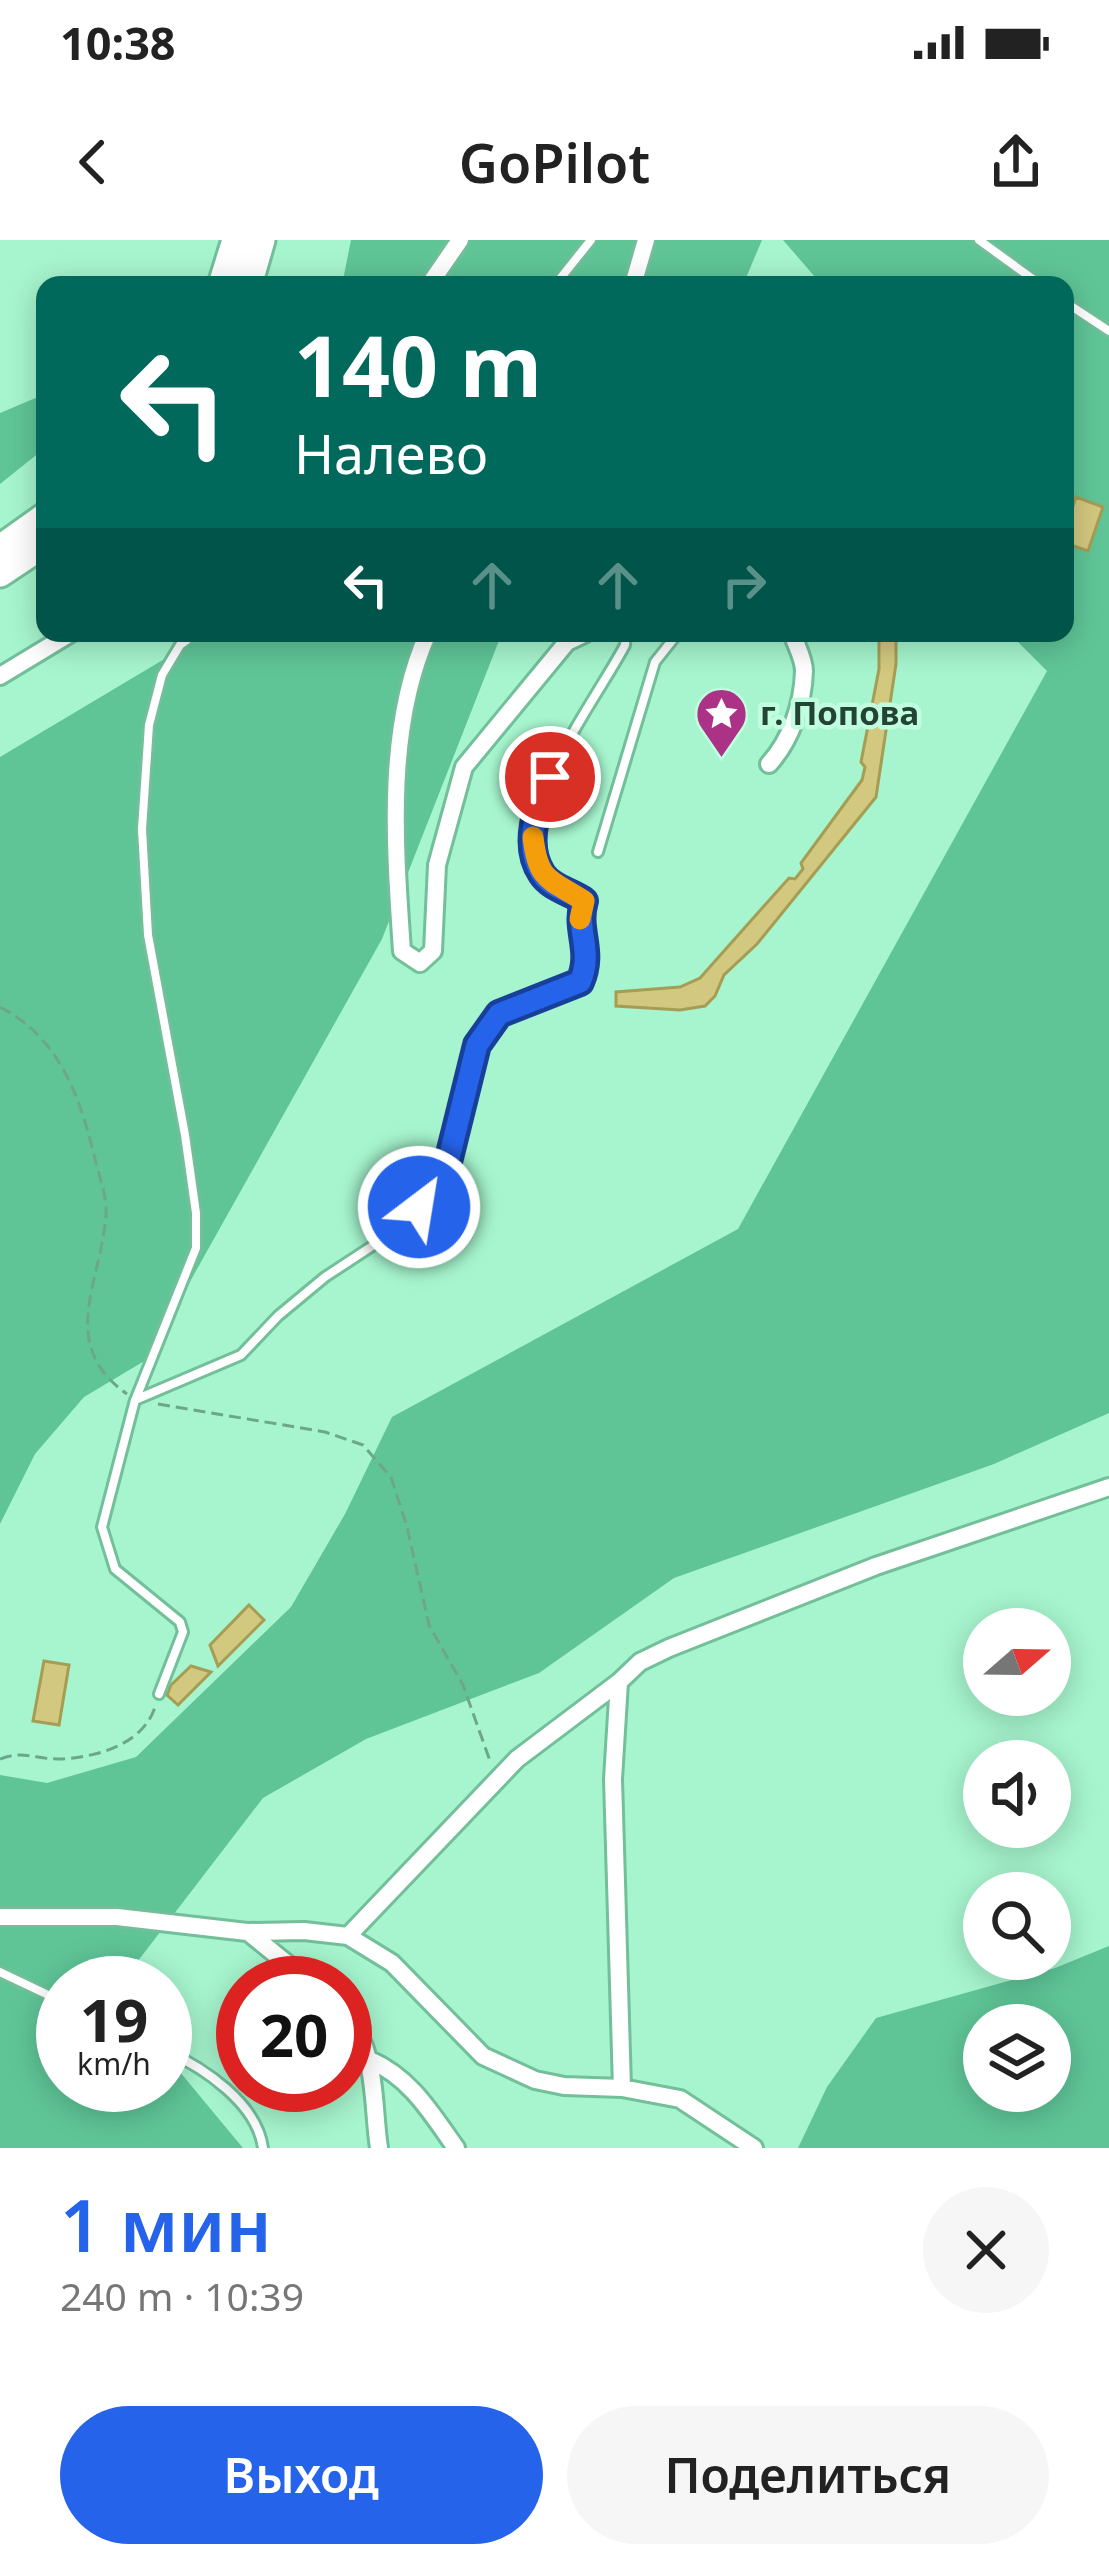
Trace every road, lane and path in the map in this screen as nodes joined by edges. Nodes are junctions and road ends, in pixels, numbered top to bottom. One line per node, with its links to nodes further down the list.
1 (236, 240): 7 (highway)
2 (261, 240): 8 (highway)
3 (460, 240): 9 (street)
4 (591, 240): 10 (lane)
5 (646, 240): 11 (street)
6 (979, 240): 12 (lane)
7 (225, 276)
8 (251, 276)
9 (435, 276)
10 (562, 276)
11 (635, 276)
12 (1029, 276)
13 (1074, 308): 14 (lane)
14 (1109, 331)
15 (36, 523): 16 (highway)
16 (0, 549)
17 (36, 549): 18 (highway)
18 (0, 573)
19 (56, 642): 26 (street)
20 (184, 642): 30 (lane)
21 (424, 642): 22 (street)
22 (567, 642)
23 (625, 642): 30 (lane)
24 (671, 642): 28 (lane)
25 (795, 642): 27 (street)
26 (0, 676)
27 (769, 764)
28 (598, 852)
29 (0, 1007): 30 (path)
30 (135, 1400): 33 (lane); 35 (path)
31 (1109, 1487): 32 (street)
32 (619, 1682): 35 (street); 45 (street)
33 (159, 1694): 34 (path)
34 (0, 1760)
35 (496, 1780): 38 (street)
36 (0, 1917): 37 (street)
37 (247, 1932): 38 (street); 39 (street)
38 (348, 1936): 45 (street)
39 (277, 1956)
40 (0, 1972): 41 (lane)
41 (36, 1989)
42 (372, 2061): 48 (street)
43 (192, 2066): 46 (lane)
44 (372, 2080): 47 (street)
45 (622, 2088): 49 (street)
46 (263, 2148)
47 (379, 2148)
48 (456, 2148)
49 (754, 2148)

